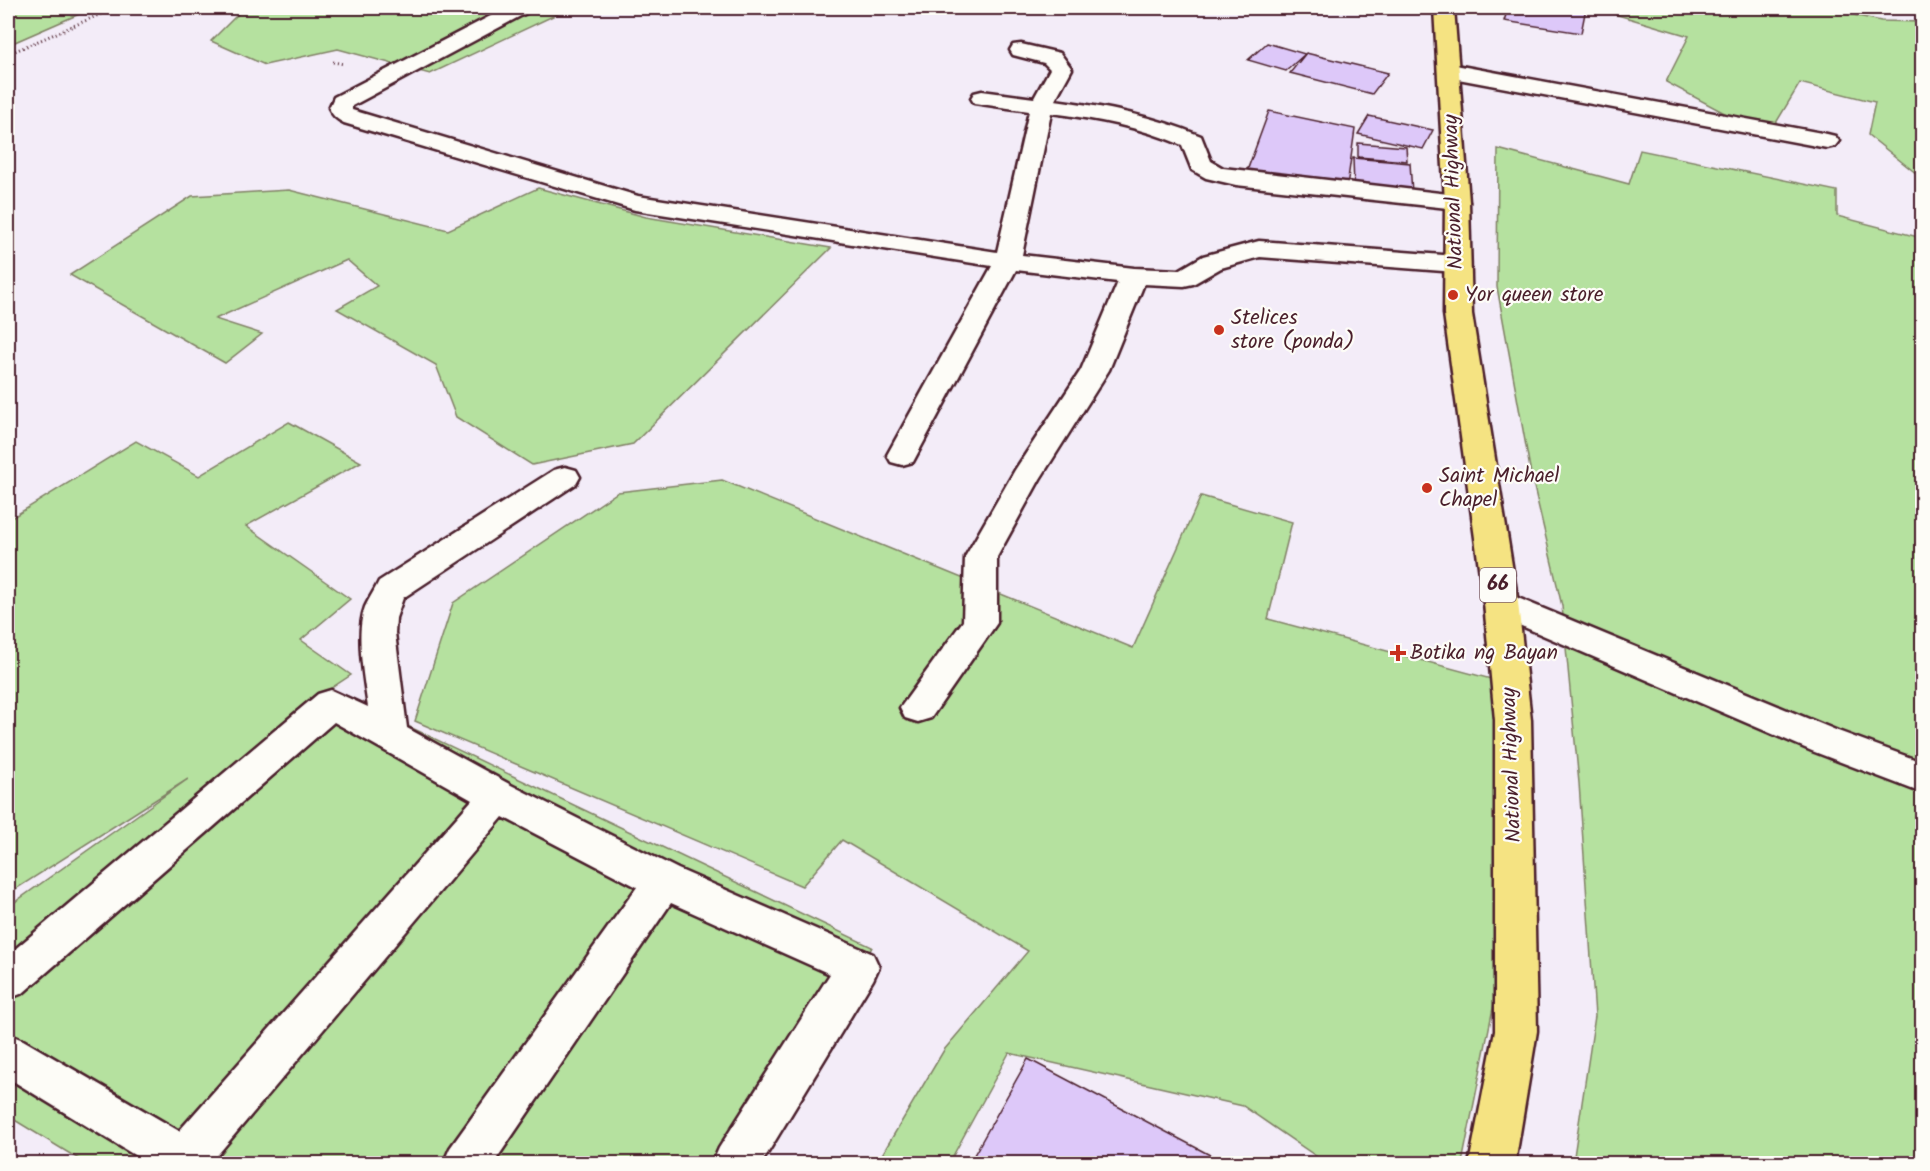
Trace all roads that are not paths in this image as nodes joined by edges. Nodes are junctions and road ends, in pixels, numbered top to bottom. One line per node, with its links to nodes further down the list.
1 (520, 8): 9 (street)
2 (1444, 8): 4 (main road, National Highway / 66)
3 (1021, 50): 6 (street)
4 (1450, 71): 7 (street); 8 (main road, National Highway / 66)
5 (982, 98): 6 (street)
6 (1041, 105): 8 (street); 9 (street)
7 (1827, 141)
8 (1457, 202): 10 (main road, National Highway / 66)
9 (1008, 261): 11 (street); 12 (street)
10 (1456, 264): 11 (street); 14 (main road, National Highway / 66)
11 (1134, 276): 15 (street)
12 (902, 455)
13 (565, 477): 16 (street)
14 (1501, 603): 17 (street); 25 (main road, National Highway / 66)
15 (918, 708)
16 (390, 737): 18 (street); 20 (street)
17 (1923, 777)
18 (498, 796): 19 (street); 22 (street)
19 (664, 881): 23 (street); 24 (street)
20 (8, 980)
21 (8, 1055): 22 (street)
22 (189, 1161)
23 (466, 1164)
24 (735, 1164)
25 (1492, 1164)

